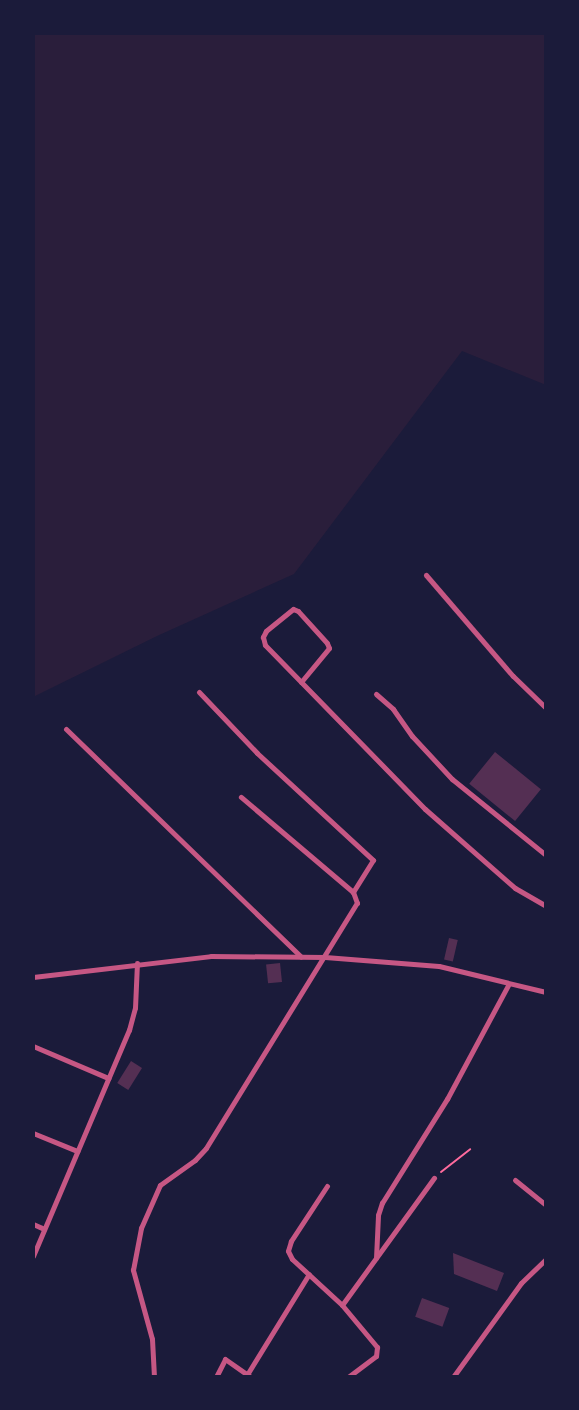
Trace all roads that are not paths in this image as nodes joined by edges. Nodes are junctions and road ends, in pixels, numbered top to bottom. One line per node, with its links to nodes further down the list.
1 (426, 575): 5 (street)
2 (301, 682): 2 (street); 10 (street)
3 (199, 692): 9 (street)
4 (376, 694): 8 (street)
5 (546, 708)
6 (66, 729): 11 (street)
7 (242, 797): 9 (street)
8 (546, 855)
9 (353, 892): 12 (street)
10 (546, 906)
11 (301, 957): 12 (street); 13 (street)
12 (325, 957): 15 (street); 33 (street)
13 (137, 963): 14 (street); 18 (street)
14 (33, 977)
15 (508, 985): 16 (street); 28 (street)
16 (546, 992)
17 (33, 1046): 18 (street)
18 (108, 1078): 20 (street)
19 (33, 1133): 20 (street)
20 (77, 1151): 26 (street)
21 (434, 1178): 28 (street)
22 (515, 1180): 24 (street)
23 (327, 1186): 30 (street)
24 (546, 1205)
25 (33, 1224): 26 (street)
26 (44, 1228): 27 (street)
27 (33, 1256)
28 (376, 1258): 31 (street)
29 (546, 1259): 36 (street)
30 (309, 1274): 31 (street); 32 (street)
31 (342, 1305): 35 (street)
32 (250, 1375): 34 (street)
33 (154, 1377)
34 (216, 1377)
35 (348, 1377)
36 (453, 1377)

